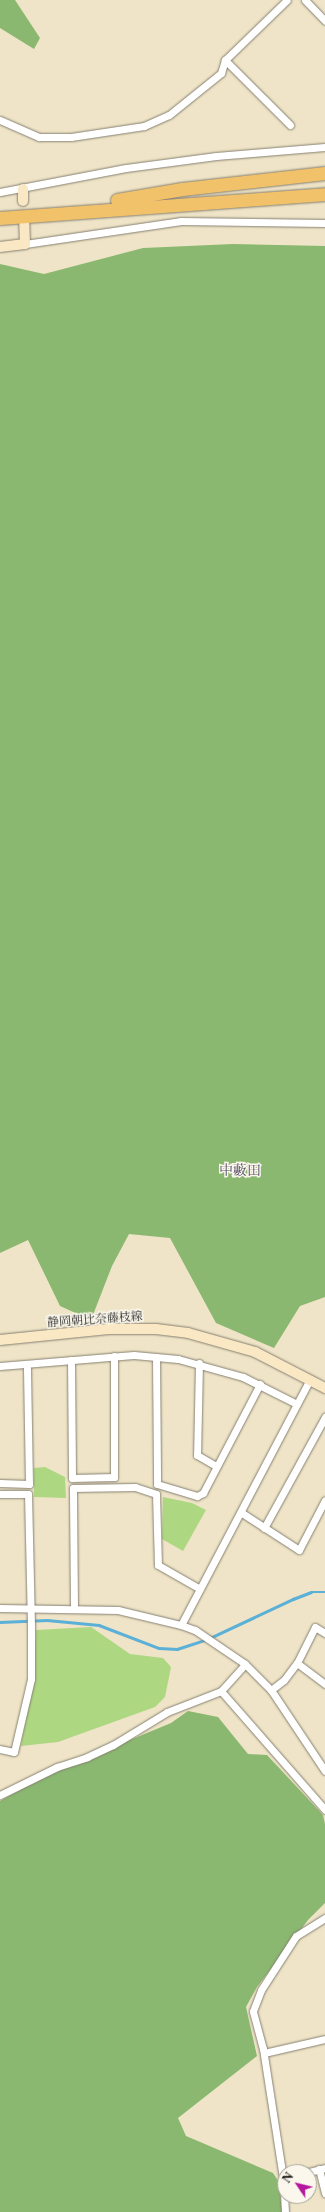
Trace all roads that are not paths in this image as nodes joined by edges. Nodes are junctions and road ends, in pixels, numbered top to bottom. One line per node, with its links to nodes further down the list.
1 (288, 0): 4 (street)
2 (305, 0): 3 (street)
3 (325, 21)
4 (225, 60): 5 (street); 6 (street)
5 (0, 120)
6 (290, 125)
7 (325, 147): 10 (street)
8 (325, 173): 15 (highway)
9 (325, 186): 15 (highway)
10 (23, 189): 11 (street); 16 (main road)
11 (0, 192)
12 (325, 194): 13 (highway)
13 (283, 196): 14 (highway); 18 (highway)
14 (325, 197)
15 (117, 200): 17 (highway)
16 (24, 201)
17 (0, 209)
18 (0, 218)
19 (24, 220): 21 (main road)
20 (325, 223): 21 (street)
21 (25, 244): 22 (main road)
22 (0, 247)
23 (0, 1340): 30 (main road, 静岡朝比奈藤枝線)
24 (114, 1356): 25 (street); 26 (street); 26 (street)
25 (156, 1357): 27 (street); 35 (street)
26 (71, 1360): 28 (street)
27 (199, 1363): 31 (street); 35 (street)
28 (27, 1364): 29 (street); 36 (street)
29 (0, 1366)
30 (310, 1379): 32 (main road, 静岡朝比奈藤枝線); 33 (street)
31 (260, 1384): 33 (street); 35 (street)
32 (325, 1388)
33 (297, 1404): 39 (street)
34 (325, 1417): 40 (street)
35 (216, 1466)
36 (0, 1483)
37 (0, 1494): 42 (street)
38 (325, 1500): 40 (street)
39 (242, 1513): 40 (street); 41 (street)
40 (264, 1528)
41 (200, 1589): 44 (street); 45 (street)
42 (30, 1607): 43 (street); 44 (street); 52 (street)
43 (0, 1608)
44 (74, 1608): 45 (street)
45 (181, 1625): 48 (street)
46 (325, 1633): 47 (street)
47 (297, 1663): 49 (street); 50 (street)
48 (245, 1664): 50 (street); 51 (street)
49 (325, 1684)
50 (271, 1690): 53 (street)
51 (221, 1691): 54 (street); 55 (street)
52 (0, 1749)
53 (325, 1771)
54 (0, 1795)
55 (325, 1810)
56 (325, 1918): 58 (street)
57 (325, 2038): 58 (street)
58 (264, 2053): 59 (street)
59 (282, 2164)
60 (322, 2169): 61 (street)
61 (325, 2193)

